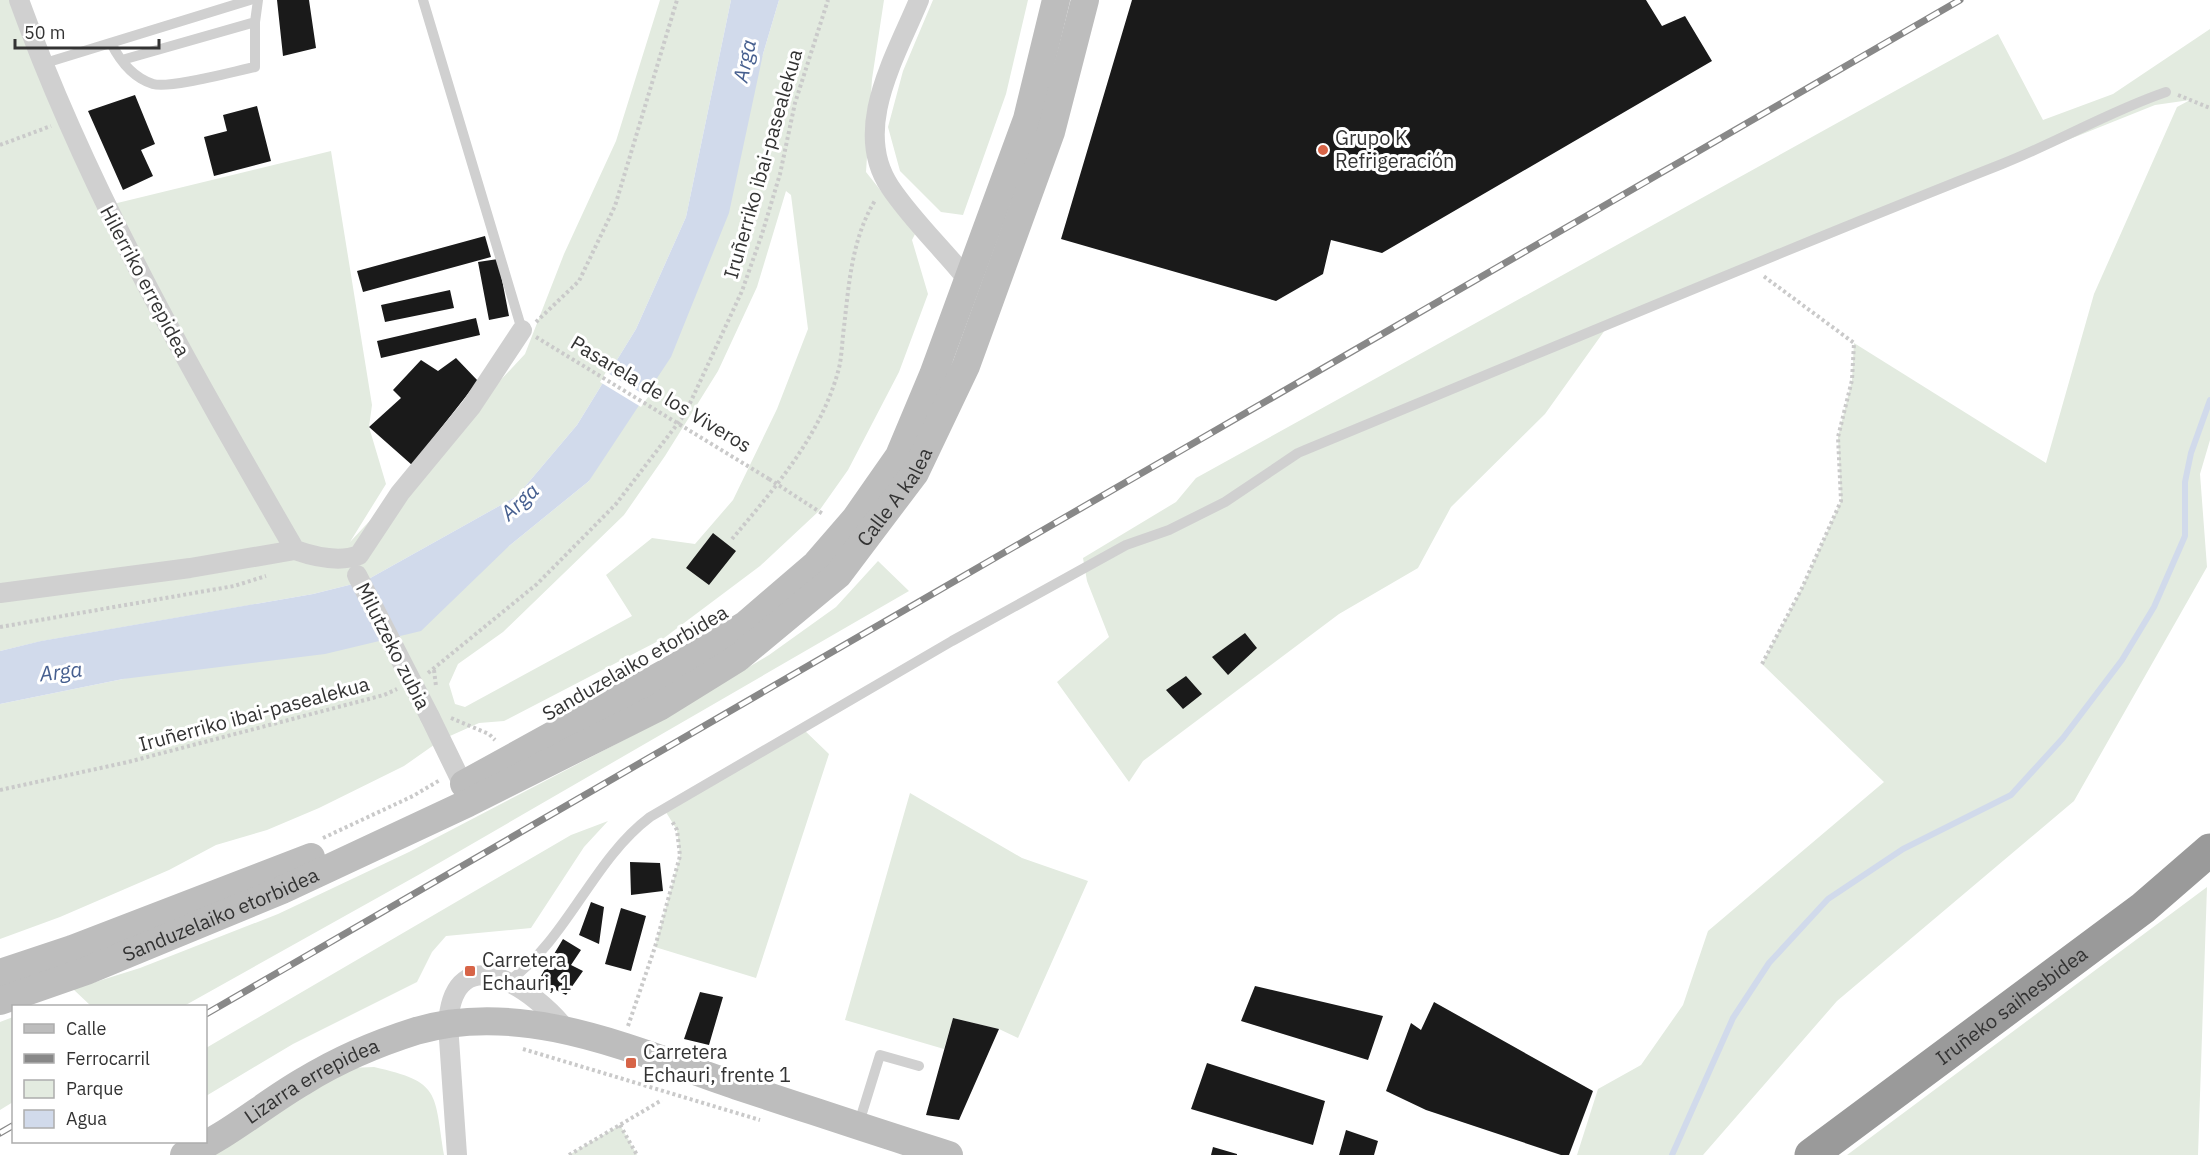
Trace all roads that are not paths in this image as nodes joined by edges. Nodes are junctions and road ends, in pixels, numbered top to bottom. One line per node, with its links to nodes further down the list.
1 (19, 0): 11 (street, Hilerriko errepidea)
2 (250, 0): 9 (lane)
3 (258, 0): 8 (lane)
4 (423, 0): 14 (lane)
5 (919, 0): 13 (street)
6 (1056, 0): 13 (main road, Calle A kalea)
7 (1085, 0): 18 (main road, Calle A kalea)
8 (255, 22): 10 (lane); 10 (lane)
9 (111, 42): 10 (lane); 11 (lane)
10 (122, 60)
11 (42, 64): 15 (street, Hilerriko errepidea)
12 (2166, 92): 23 (lane)
13 (967, 279): 18 (main road, Calle A kalea)
14 (529, 333): 16 (street)
15 (296, 550): 16 (street); 17 (street)
16 (352, 567): 18 (street, Milutzeko zubia, bridge)
17 (0, 593)
18 (462, 785): 20 (main road, Sanduzelaiko etorbidea); 24 (main road, Sanduzelaiko etorbidea)
19 (2210, 850): 34 (highway, Iruñeko saihesbidea)
20 (38, 961): 21 (main road, Sanduzelaiko etorbidea); 22 (main road)
21 (0, 974)
22 (0, 981)
23 (509, 981): 25 (street); 26 (street)
24 (0, 1001)
25 (448, 1024): 26 (main road, Lizarra errepidea); 29 (main road, Lizarra errepidea); 32 (street)
26 (567, 1032): 28 (main road, Lizarra errepidea)
27 (919, 1066): 28 (lane)
28 (858, 1126): 33 (main road, Lizarra errepidea)
29 (207, 1141)
30 (204, 1143): 31 (main road, Lizarra errepidea)
31 (184, 1155)
32 (457, 1155)
33 (949, 1155)
34 (1811, 1155)

